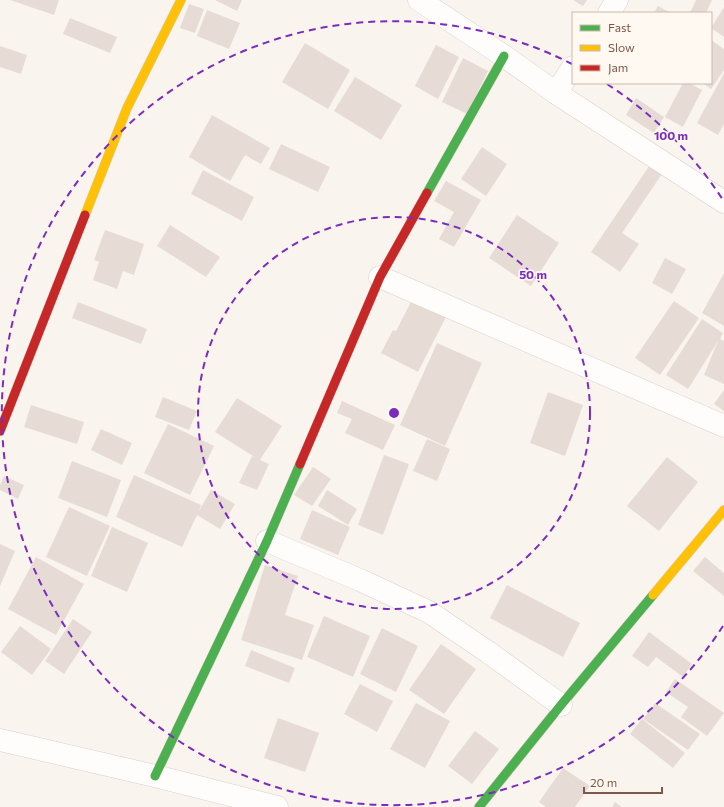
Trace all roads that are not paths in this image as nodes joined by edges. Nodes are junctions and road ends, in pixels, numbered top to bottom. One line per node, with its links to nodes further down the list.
1 (181, 0): 10 (street)
2 (419, 0): 5 (street)
3 (617, 0): 4 (street)
4 (610, 12)
5 (504, 56): 7 (street); 9 (street)
6 (572, 69): 7 (street)
7 (556, 93): 8 (street)
8 (724, 202)
9 (380, 277): 11 (street); 13 (street)
10 (1, 425)
11 (724, 426)
12 (724, 510): 14 (street)
13 (267, 541): 14 (street); 16 (street)
14 (561, 706): 18 (street)
15 (0, 740): 16 (street)
16 (155, 776): 17 (street)
17 (276, 807)
18 (479, 807)

